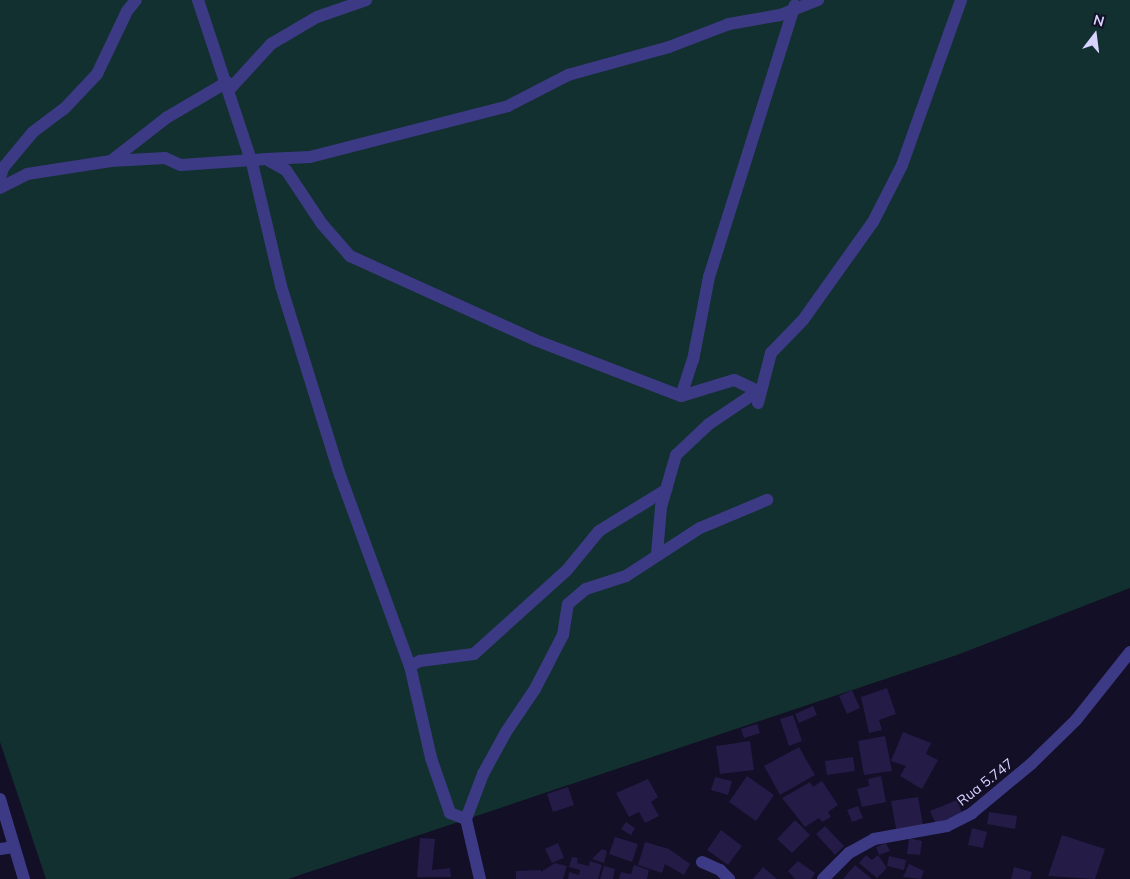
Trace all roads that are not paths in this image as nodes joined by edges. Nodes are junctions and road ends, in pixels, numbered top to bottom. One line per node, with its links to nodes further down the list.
1 (136, 0): 11 (street)
2 (198, 0): 7 (street)
3 (366, 0): 7 (street)
4 (818, 0): 6 (street)
5 (961, 0): 14 (street)
6 (795, 5): 9 (street); 13 (street)
7 (228, 86): 8 (street); 10 (street)
8 (250, 158): 9 (street); 10 (street); 19 (street)
9 (266, 159): 13 (street)
10 (111, 162): 12 (street)
11 (0, 178)
12 (0, 188)
13 (681, 396): 14 (street)
14 (758, 397): 15 (street)
15 (666, 490): 17 (street); 19 (street)
16 (767, 500): 17 (street)
17 (657, 554): 21 (street)
18 (1130, 652): 28 (street, Rua 5.747)
19 (410, 666): 21 (street)
20 (0, 799): 22 (street)
21 (466, 819): 26 (street)
22 (14, 847): 23 (street); 25 (street)
23 (0, 849)
24 (702, 862): 27 (street)
25 (24, 879)
26 (480, 879)
27 (729, 879)
28 (823, 879)

